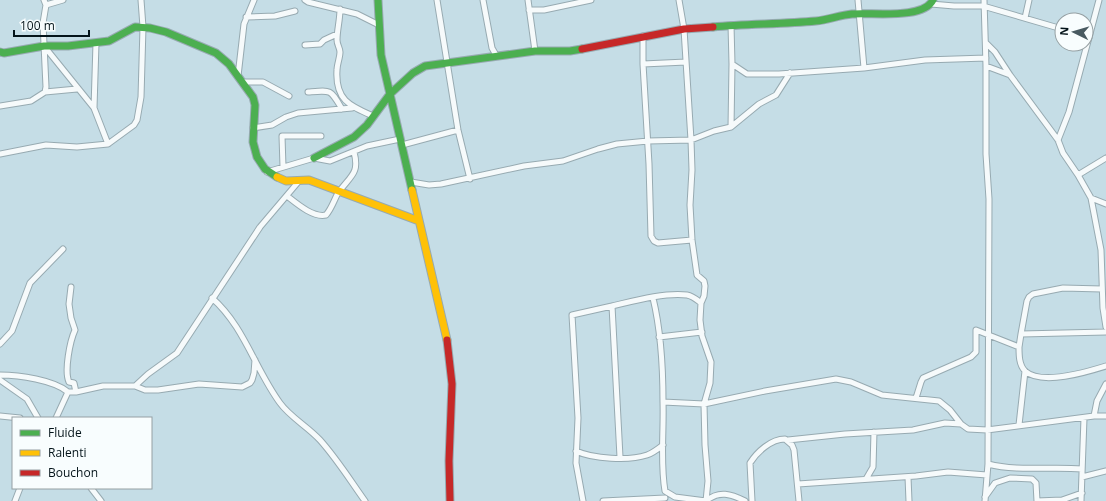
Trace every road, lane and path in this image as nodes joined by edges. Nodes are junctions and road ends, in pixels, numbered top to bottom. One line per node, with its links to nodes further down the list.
1 (63, 0): 14 (street)
2 (141, 0): 26 (street)
3 (254, 0): 22 (street)
4 (305, 0): 17 (street)
5 (378, 0): 24 (street)
6 (438, 0): 40 (street)
7 (483, 0): 38 (street)
8 (528, 0): 18 (street)
9 (590, 0): 18 (street)
10 (679, 0): 28 (street)
11 (858, 0): 20 (street)
12 (1030, 0): 23 (street)
13 (1099, 0): 21 (street)
14 (45, 2): 34 (street)
15 (932, 2): 16 (street); 20 (street)
16 (984, 3): 23 (street); 32 (street)
17 (340, 9): 24 (street); 29 (street)
18 (529, 10): 35 (street)
19 (295, 11): 22 (street)
20 (858, 14): 25 (street); 45 (street)
21 (1094, 15)
22 (246, 17): 48 (street)
23 (1025, 18): 27 (street)
24 (379, 25): 52 (street)
25 (731, 25): 28 (street); 43 (street)
26 (143, 27): 31 (street); 48 (street); 67 (street)
27 (1054, 27)
28 (684, 29): 30 (street); 41 (street)
29 (337, 34): 33 (street); 56 (street)
30 (643, 36): 35 (street); 42 (street)
31 (96, 43): 34 (street); 55 (street)
32 (986, 43): 39 (street); 47 (street)
33 (305, 45)
34 (44, 46): 37 (street); 49 (street); 50 (street)
35 (535, 50): 38 (street)
36 (1083, 52): 64 (street)
37 (0, 53)
38 (496, 55): 40 (street)
39 (986, 58): 44 (street); 45 (street)
40 (448, 62): 52 (street); 61 (street)
41 (686, 62): 42 (street); 63 (street)
42 (642, 64): 65 (street)
43 (732, 64): 46 (street); 59 (street)
44 (986, 66): 47 (street); 95 (street)
45 (864, 68): 46 (street)
46 (790, 73): 59 (street)
47 (1010, 75): 64 (street)
48 (240, 79): 53 (street); 60 (street)
49 (78, 89): 50 (street); 55 (street)
50 (45, 92): 54 (street)
51 (308, 92): 57 (street)
52 (390, 94): 58 (street); 66 (street)
53 (289, 96)
54 (0, 106)
55 (94, 108): 67 (street)
56 (353, 108): 57 (street); 58 (street)
57 (342, 109): 60 (street)
58 (373, 116): 70 (street)
59 (731, 127): 63 (street)
60 (253, 128): 73 (street)
61 (458, 130): 66 (street); 75 (street)
62 (321, 136): 72 (street)
63 (691, 140): 65 (street); 83 (street)
64 (1058, 140): 74 (street)
65 (648, 141): 75 (street); 83 (street)
66 (401, 142): 68 (street); 77 (street)
67 (108, 144): 69 (street)
68 (354, 152): 70 (street); 78 (street)
69 (0, 154)
70 (314, 158): 72 (street)
71 (1106, 158): 74 (street)
72 (283, 167): 73 (street)
73 (267, 172): 76 (street)
74 (1078, 175): 80 (street)
75 (470, 179): 77 (street)
76 (299, 181): 78 (street); 79 (street)
77 (411, 182): 82 (street)
78 (339, 191): 79 (street); 82 (street)
79 (286, 196): 87 (street)
80 (1091, 198): 81 (street); 86 (street)
81 (1106, 204)
82 (419, 221): 144 (street)
83 (692, 240): 89 (street)
84 (63, 249): 97 (street)
85 (71, 288): 107 (street)
86 (1102, 289): 91 (street); 94 (street)
87 (212, 298): 99 (street); 105 (street)
88 (654, 298): 89 (street); 90 (street); 96 (street)
89 (701, 303): 92 (street)
90 (612, 306): 124 (street); 125 (street)
91 (1106, 326)
92 (702, 332): 96 (street); 110 (street)
93 (1106, 332): 94 (street)
94 (1021, 334): 98 (street)
95 (989, 336): 98 (street); 108 (street); 120 (street)
96 (659, 337): 109 (street)
97 (0, 344)
98 (1019, 347): 101 (street)
99 (255, 358): 105 (street); 143 (street)
100 (1106, 366): 101 (street)
101 (1025, 371): 119 (street)
102 (0, 375): 106 (street)
103 (0, 380): 115 (street)
104 (1106, 384): 112 (street)
105 (135, 386): 107 (street)
106 (68, 392): 107 (street); 116 (street)
107 (76, 392)
108 (916, 398): 110 (street); 118 (street)
109 (663, 402): 110 (street); 123 (street)
110 (704, 404): 147 (street)
111 (0, 416): 114 (street)
112 (1094, 416): 113 (street); 117 (street)
113 (1106, 416)
114 (12, 417)
115 (37, 417)
116 (56, 417)
117 (1084, 418): 119 (street); 127 (street)
118 (961, 424): 120 (street); 121 (street)
119 (1019, 425): 120 (street)
120 (987, 430): 126 (street)
121 (874, 432): 122 (street); 132 (street)
122 (788, 440): 133 (street); 149 (street)
123 (663, 445): 125 (street); 136 (street)
124 (576, 451): 125 (street); 145 (street)
125 (620, 457)
126 (988, 464): 127 (street); 129 (street)
127 (1082, 468): 131 (street)
128 (1106, 471): 131 (street)
129 (987, 475): 130 (street); 138 (street)
130 (908, 477): 132 (street); 151 (street)
131 (1082, 477): 137 (street)
132 (866, 479): 133 (street)
133 (798, 484): 150 (street)
134 (20, 489): 141 (street)
135 (92, 489): 142 (street)
136 (665, 491): 140 (street); 147 (street)
137 (1082, 493): 152 (street); 153 (street)
138 (985, 499): 152 (street)
139 (623, 500): 140 (street); 146 (street)
140 (665, 500)
141 (15, 501)
142 (101, 501)
143 (365, 501)
144 (450, 501)
145 (583, 501)
146 (603, 501)
147 (706, 501): 148 (street)
148 (745, 501)
149 (752, 501)
150 (799, 501)
151 (909, 501)
152 (1037, 501)
153 (1081, 501)

